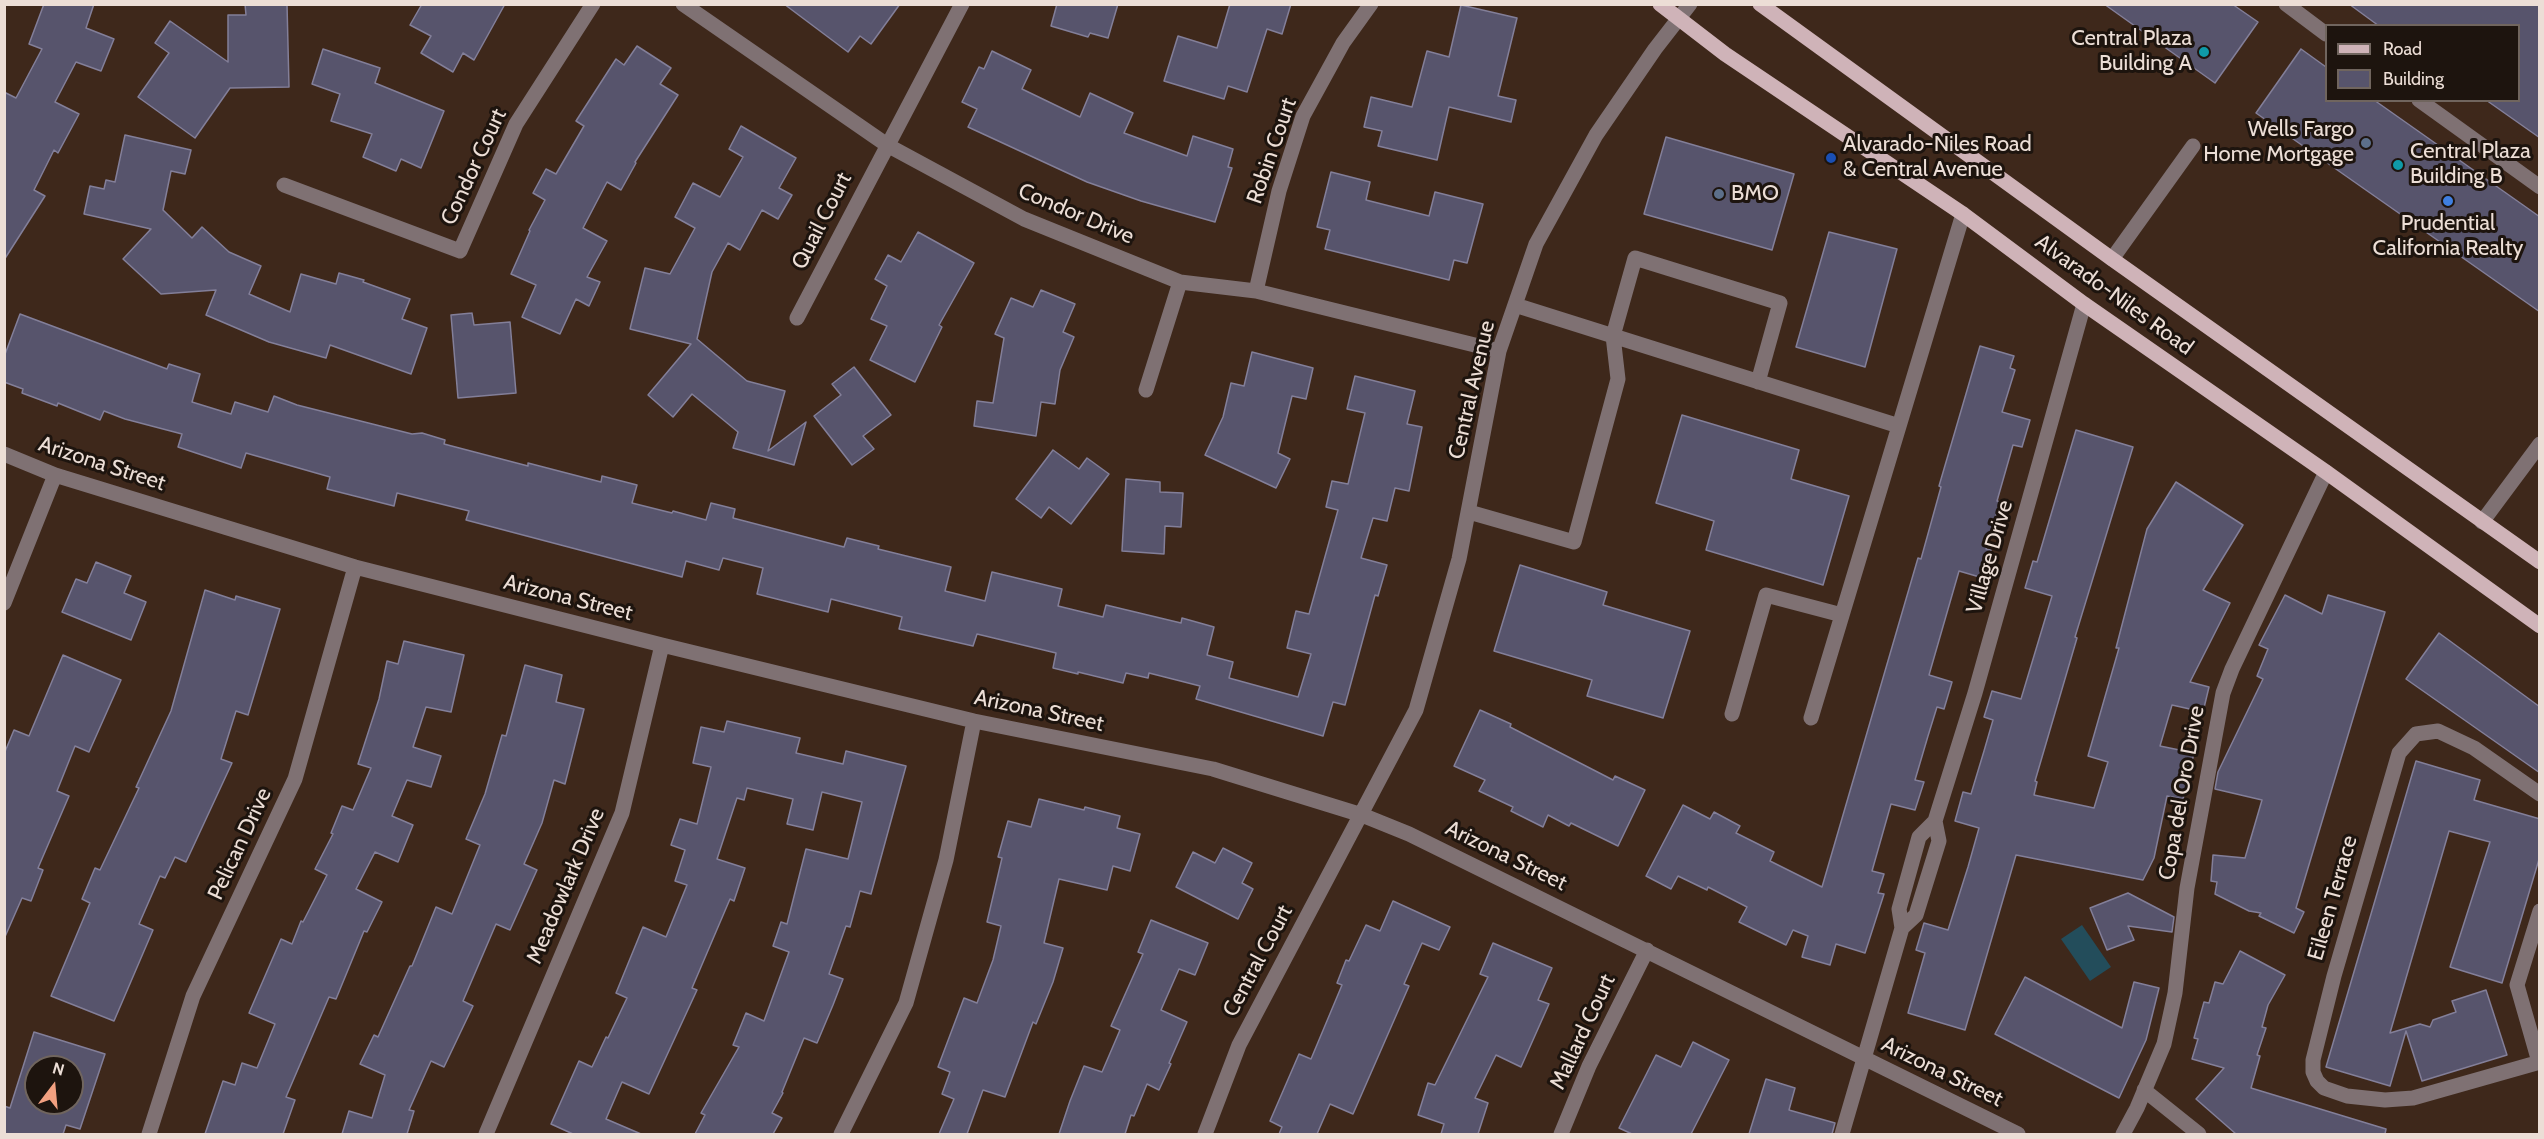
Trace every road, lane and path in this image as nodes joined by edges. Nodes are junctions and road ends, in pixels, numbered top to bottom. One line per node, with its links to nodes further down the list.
1 (592, 4): 14 (street, Condor Court)
2 (683, 4): 12 (street, Condor Drive)
3 (962, 4): 12 (street, Quail Court)
4 (1371, 4): 19 (street, Robin Court)
5 (1660, 4): 9 (main road, Alvarado-Niles Road)
6 (1690, 4): 9 (street, Central Avenue)
7 (1760, 4): 17 (main road, Alvarado-Niles Road)
8 (2286, 4): 10 (street)
9 (1680, 18): 16 (main road, Alvarado-Niles Road); 20 (street, Central Avenue)
10 (2325, 33)
11 (2422, 102): 15 (street)
12 (887, 145): 18 (street, Condor Drive); 22 (street, Quail Court)
13 (2193, 146): 17 (street)
14 (284, 185)
15 (2540, 187)
16 (1963, 214): 21 (main road, Alvarado-Niles Road); 27 (street)
17 (2112, 260): 33 (main road, Alvarado-Niles Road)
18 (1180, 282): 19 (street, Condor Drive); 26 (street)
19 (1256, 291): 24 (street, Condor Drive)
20 (1515, 304): 23 (street); 24 (street, Central Avenue)
21 (2084, 304): 30 (main road, Alvarado-Niles Road); 47 (street, Village Drive)
22 (797, 318)
23 (1612, 336): 25 (street); 25 (street); 32 (street)
24 (1499, 351): 32 (street, Central Avenue)
25 (1758, 382): 27 (street)
26 (1146, 390)
27 (1899, 426): 37 (street)
28 (2540, 444): 33 (street)
29 (4, 454): 31 (street, Arizona Street)
30 (2326, 472): 38 (main road, Alvarado-Niles Road); 49 (street, Copa del Oro Drive)
31 (56, 475): 35 (street, Arizona Street); 36 (street)
32 (1469, 512): 44 (street, Central Avenue)
33 (2482, 522): 34 (main road, Alvarado-Niles Road)
34 (2540, 562)
35 (355, 567): 39 (street, Arizona Street); 50 (street, Pelican Drive)
36 (4, 603)
37 (1842, 615): 40 (street); 41 (street)
38 (2540, 626)
39 (662, 645): 42 (street, Arizona Street); 51 (street, Meadowlark Drive)
40 (1732, 714)
41 (1811, 718)
42 (974, 721): 44 (street, Arizona Street); 52 (street)
43 (2540, 794): 48 (street, Eileen Terrace)
44 (1362, 814): 46 (street, Arizona Street); 53 (street, Central Court)
45 (2540, 911): 48 (street)
46 (1647, 950): 47 (street, Arizona Street); 54 (street, Mallard Court)
47 (1864, 1058): 55 (street, Village Drive); 56 (street, Arizona Street)
48 (2539, 1062)
49 (2144, 1090): 57 (street, Copa del Oro Drive); 58 (street)
50 (149, 1134)
51 (486, 1134)
52 (841, 1134)
53 (1205, 1134)
54 (1561, 1134)
55 (1842, 1134)
56 (2018, 1134)
57 (2123, 1134)
58 (2199, 1134)

